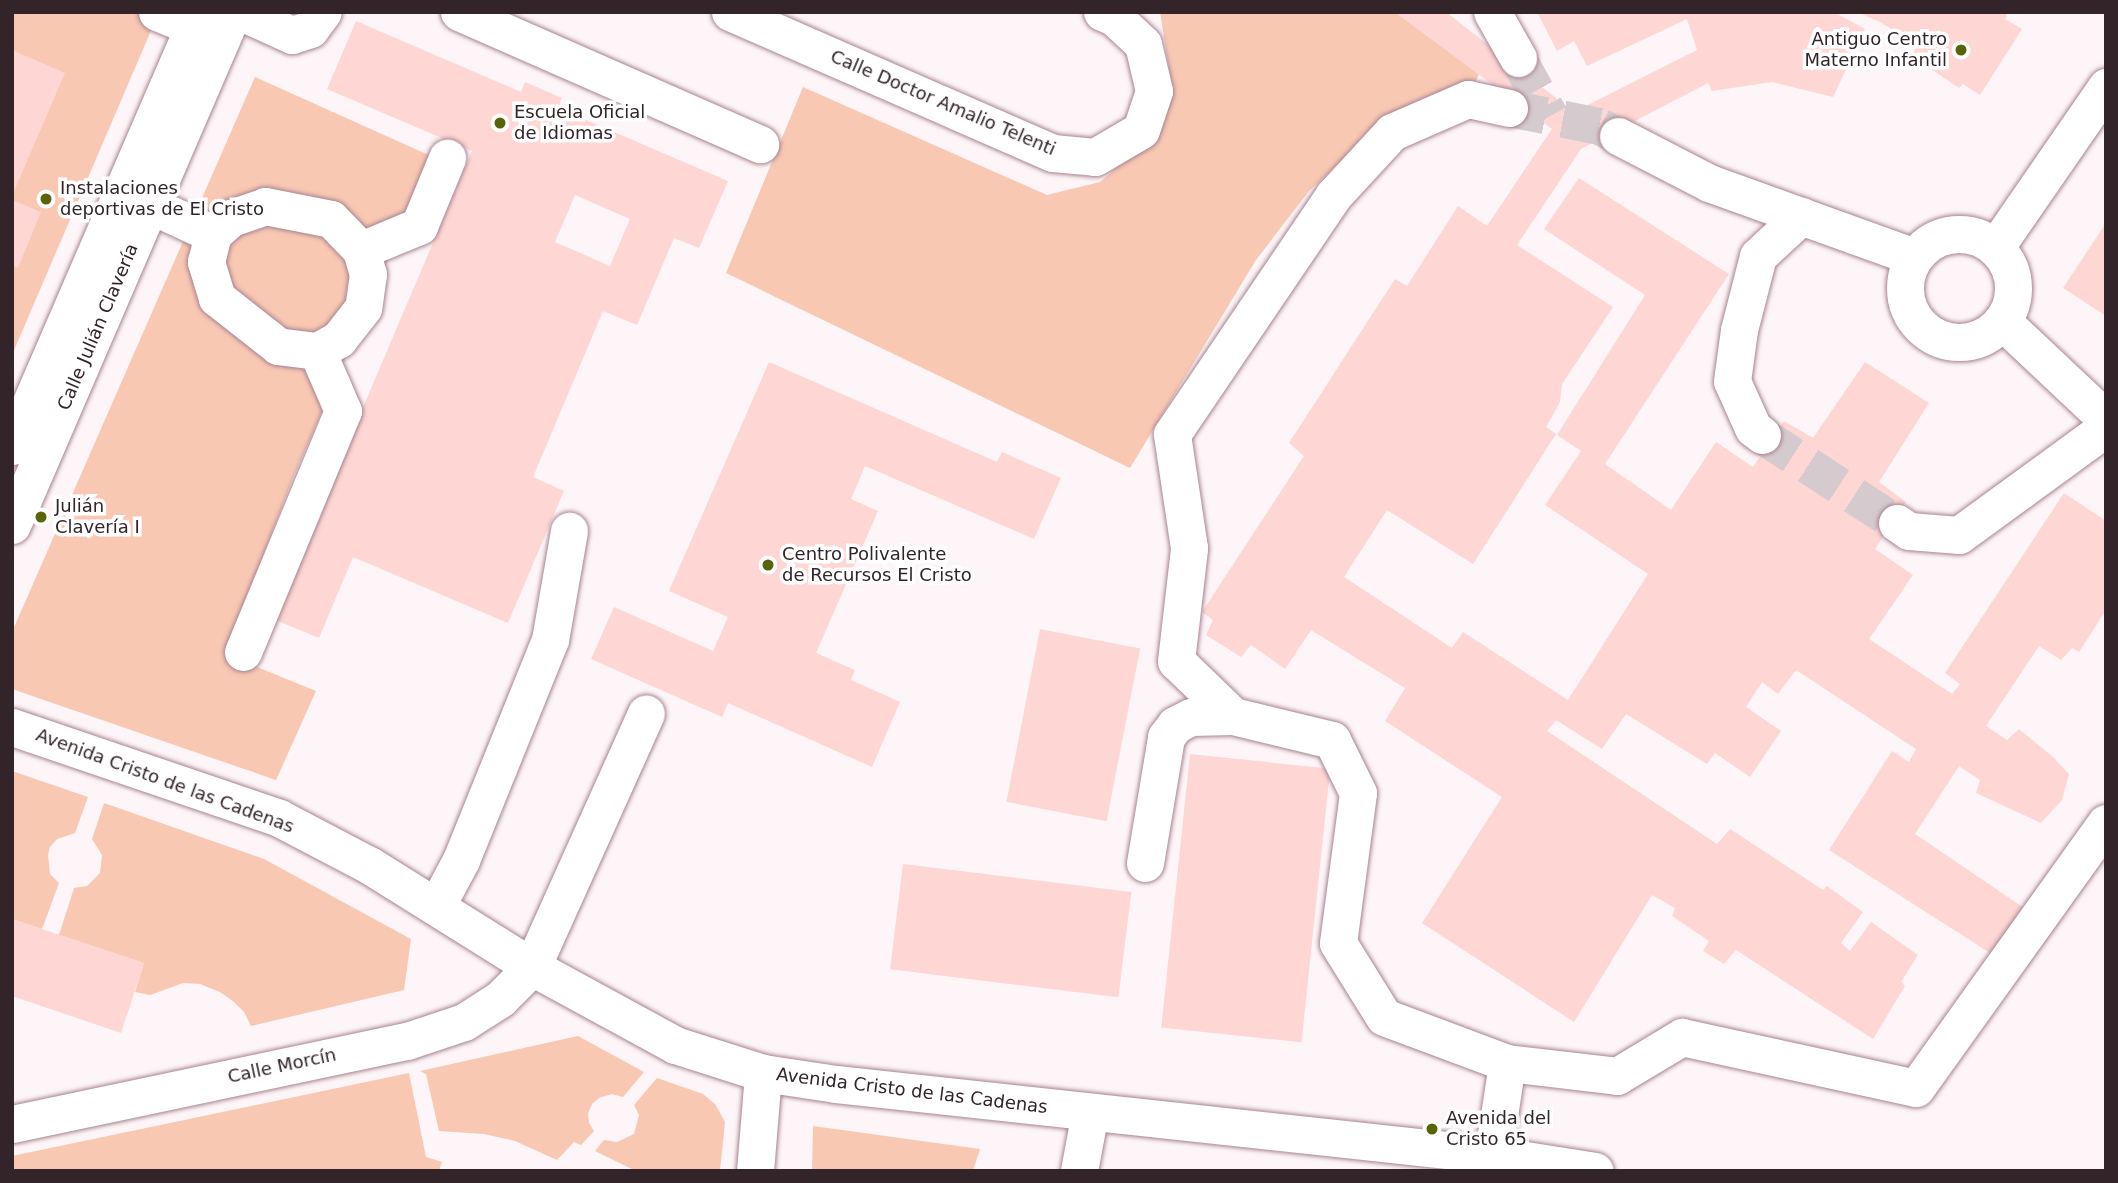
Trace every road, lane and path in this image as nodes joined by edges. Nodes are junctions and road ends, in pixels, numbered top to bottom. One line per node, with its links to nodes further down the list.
1 (157, 12): 9 (street)
2 (233, 12): 16 (street, Calle Julián Clavería)
3 (242, 12): 4 (street)
4 (323, 12)
5 (459, 12): 14 (street)
6 (730, 12): 7 (street, Calle Doctor Amalio Telenti)
7 (1102, 12)
8 (1492, 12): 10 (street)
9 (197, 20): 27 (street, Calle Julián Clavería)
10 (1518, 58)
11 (2106, 87): 19 (street)
12 (1509, 108): 33 (street)
13 (1618, 136): 17 (street)
14 (760, 144)
15 (447, 158): 20 (street)
16 (150, 205): 18 (street); 29 (street, Calle Julián Clavería)
17 (1801, 216): 21 (street); 26 (street)
18 (213, 234): 20 (street); 23 (street)
19 (1995, 248): 21 (street); 22 (street)
20 (361, 250): 23 (street)
21 (1914, 257): 22 (street)
22 (2002, 321): 24 (street)
23 (317, 351): 31 (street)
24 (2106, 419)
25 (2106, 428): 28 (street)
26 (1762, 435)
27 (12, 446)
28 (1897, 523)
29 (12, 525)
30 (569, 531): 37 (street)
31 (243, 652)
32 (646, 713): 38 (street)
33 (1233, 716): 36 (street); 39 (street)
34 (12, 727): 37 (street, Avenida Cristo de las Cadenas)
35 (2106, 823): 39 (street)
36 (1145, 863)
37 (436, 905): 38 (street, Avenida Cristo de las Cadenas)
38 (532, 968): 40 (street, Avenida Cristo de las Cadenas); 42 (street, Calle Morcín)
39 (1507, 1063): 43 (street)
40 (763, 1073): 41 (street, Avenida Cristo de las Cadenas); 44 (street)
41 (1090, 1112): 43 (street, Avenida Cristo de las Cadenas); 45 (street)
42 (12, 1124)
43 (1493, 1155): 46 (street, Avenida Cristo de las Cadenas)
44 (755, 1171)
45 (1079, 1171)
46 (1595, 1171)

